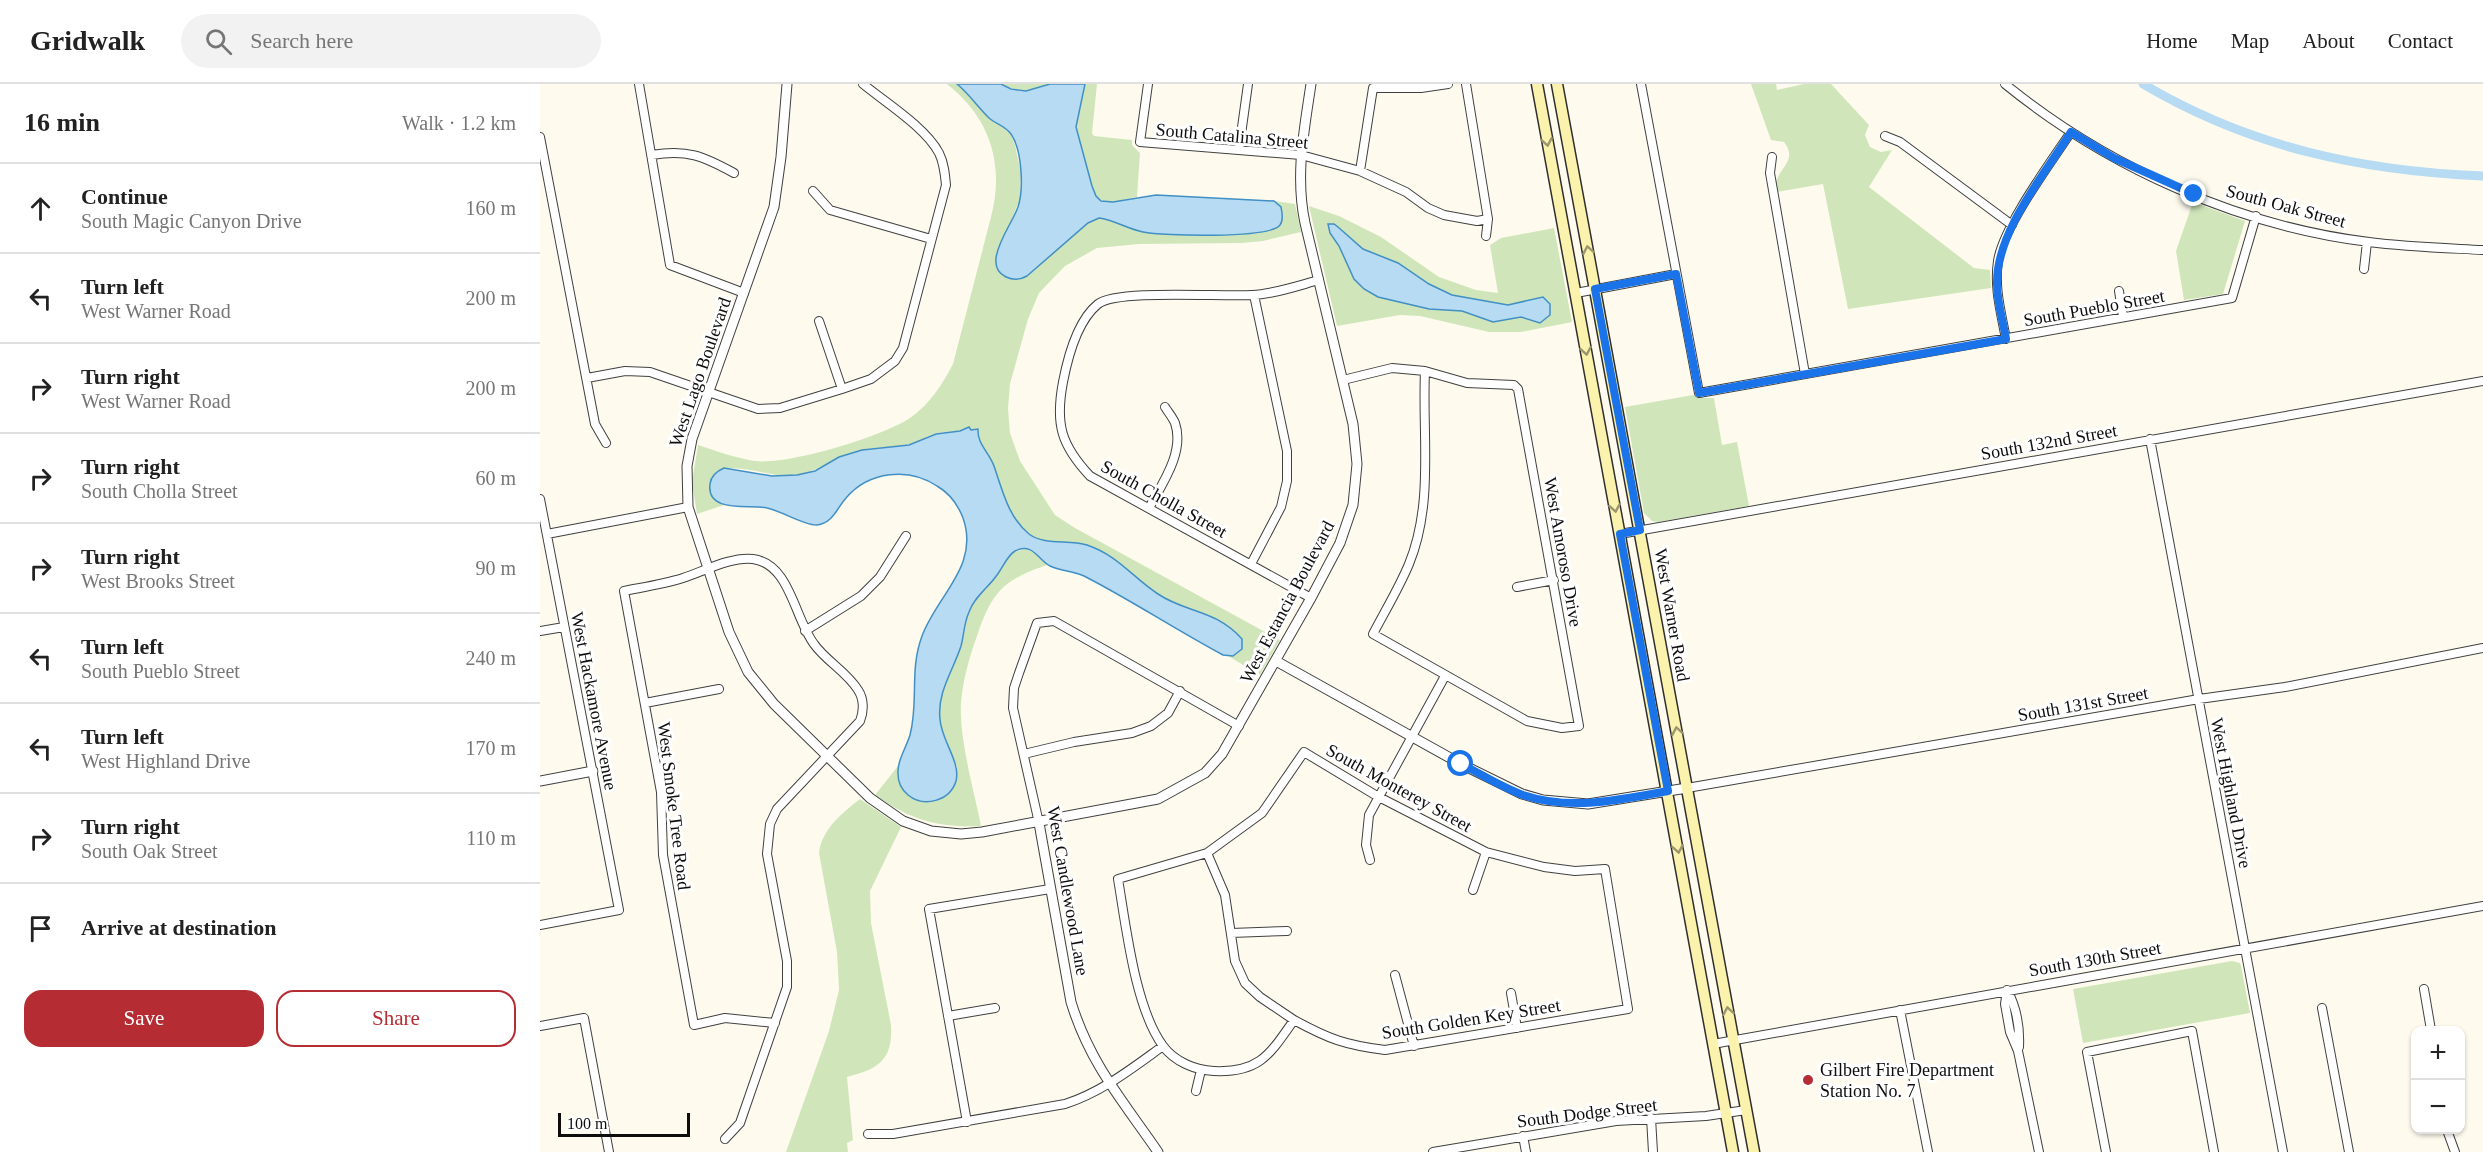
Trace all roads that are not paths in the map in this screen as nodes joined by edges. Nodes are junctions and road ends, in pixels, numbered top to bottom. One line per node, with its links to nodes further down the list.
1 (639, 84): 18 (street)
2 (787, 84): 36 (street, West Lago Boulevard)
3 (863, 84): 28 (street)
4 (1148, 84): 17 (street, South Catalina Street)
5 (1248, 84): 17 (street)
6 (1311, 84): 19 (street, West Estancia Boulevard)
7 (1448, 84): 13 (street)
8 (1466, 84): 25 (street)
9 (1537, 84): 37 (main road, West Warner Road, one-way to 37)
10 (1557, 84): 34 (main road, West Warner Road, one-way to 10)
11 (1641, 84): 32 (street)
12 (2005, 84): 14 (street, South Oak Street)
13 (1421, 86): 21 (street)
14 (2071, 132): 24 (street, South Oak Street); 26 (street)
15 (1885, 136): 26 (street)
16 (540, 137): 44 (street)
17 (1239, 149): 19 (street, South Catalina Street)
18 (652, 155): 22 (street); 36 (street)
19 (1301, 155): 21 (street, South Catalina Street); 33 (street, West Estancia Boulevard)
20 (1772, 157): 43 (street)
21 (1360, 171): 25 (street, South Catalina Street)
22 (734, 173)
23 (813, 191): 28 (street)
24 (2256, 216): 29 (street, South Oak Street); 39 (street, South Pueblo Street)
25 (1488, 219): 27 (street)
26 (2012, 225): 41 (street)
27 (1486, 236)
28 (931, 239): 47 (street)
29 (2367, 242): 30 (street, South Oak Street); 31 (street)
30 (2483, 250)
31 (2364, 269)
32 (1676, 274): 34 (street); 43 (street, South Pueblo Street)
33 (1318, 280): 38 (street); 45 (street, West Estancia Boulevard)
34 (1595, 289): 37 (street); 55 (main road, West Warner Road)
35 (2119, 291): 39 (street)
36 (744, 293): 48 (street, West Lago Boulevard)
37 (1576, 293): 57 (main road, West Warner Road, one-way to 57)
38 (1254, 296): 54 (street, South Cholla Street); 59 (street)
39 (2123, 317): 41 (street, South Pueblo Street)
40 (819, 321): 47 (street)
41 (2006, 339): 43 (street, South Pueblo Street)
42 (1425, 371): 45 (street); 61 (street, West Amoroso Drive); 69 (street)
43 (1805, 374)
44 (587, 378): 48 (street); 51 (street)
45 (1343, 380): 63 (street, West Estancia Boulevard)
46 (2483, 381): 50 (street, South 132nd Street)
47 (842, 389): 48 (street)
48 (709, 391): 53 (street, West Lago Boulevard)
49 (1165, 407): 54 (street)
50 (2150, 439): 55 (street, South 132nd Street); 72 (street, West Highland Drive)
51 (606, 443)
52 (540, 499): 56 (street, West Hackamore Avenue)
53 (688, 507): 56 (street); 60 (street, West Lago Boulevard)
54 (1149, 508): 59 (street, South Cholla Street)
55 (1640, 530): 57 (street, South 132nd Street); 80 (main road, West Warner Road, one-way to 55)
56 (546, 534): 64 (street, West Hackamore Avenue)
57 (1620, 534): 81 (main road, West Warner Road)
58 (906, 536): 66 (street)
59 (1251, 564): 63 (street, South Cholla Street)
60 (706, 569): 66 (street); 73 (street, West Smoke Tree Road); 77 (street, West Lago Boulevard)
61 (1554, 580): 62 (street); 69 (street, West Amoroso Drive)
62 (1517, 587)
63 (1311, 598): 68 (street, West Estancia Boulevard)
64 (564, 627): 65 (street); 78 (street, West Hackamore Avenue)
65 (540, 631)
66 (805, 632): 77 (street)
67 (2483, 648): 72 (street, South 131st Street)
68 (1276, 661): 74 (street, West Estancia Boulevard); 75 (street)
69 (1445, 676): 75 (street)
70 (719, 689): 73 (street)
71 (1180, 691): 74 (street); 76 (street); 76 (street, West Candlewood Lane)
72 (2199, 699): 80 (street, South 131st Street); 93 (street, West Highland Drive)
73 (645, 703): 104 (street, West Smoke Tree Road)
74 (1239, 726): 83 (street, West Estancia Boulevard)
75 (1413, 736): 81 (street); 82 (street)
76 (1024, 754): 83 (street, West Candlewood Lane)
77 (827, 757): 83 (street, West Lago Boulevard); 104 (street)
78 (593, 771): 79 (street); 90 (street, West Hackamore Avenue)
79 (540, 781)
80 (1687, 788): 81 (street); 108 (main road, West Warner Road, one-way to 80)
81 (1668, 791): 109 (main road, West Warner Road, one-way to 109)
82 (1377, 796): 84 (street, South Monterey Street); 85 (street, South Monterey Street); 86 (street)
83 (1039, 823): 87 (street, West Candlewood Lane)
84 (1486, 852): 88 (street); 100 (street, South Monterey Street)
85 (1207, 853): 92 (street, South Golden Key Street); 110 (street, South Monterey Street)
86 (1370, 860)
87 (1050, 889): 102 (street); 113 (street, West Candlewood Lane)
88 (1473, 890)
89 (2483, 906): 93 (street, South 130th Street)
90 (540, 925)
91 (1287, 931): 92 (street)
92 (1231, 933): 103 (street, South Golden Key Street)
93 (2246, 948): 96 (street, South 130th Street); 134 (street, West Highland Drive)
94 (1395, 975): 111 (street)
95 (2424, 989): 106 (street)
96 (2007, 990): 101 (street, South 130th Street); 131 (street)
97 (1511, 993): 107 (street)
98 (995, 1008): 102 (street)
99 (2322, 1008): 135 (street)
100 (1628, 1009): 107 (street, South Golden Key Street)
101 (1900, 1010): 108 (street, South 130th Street); 130 (street)
102 (948, 1016): 118 (street)
103 (1294, 1020): 111 (street, South Golden Key Street); 112 (street)
104 (775, 1023): 122 (street)
105 (540, 1026): 123 (street)
106 (2430, 1026)
107 (1517, 1028): 111 (street, South Golden Key Street)
108 (1733, 1040): 109 (street, South 130th Street); 115 (main road, West Warner Road)
109 (1713, 1044): 116 (main road, West Warner Road)
110 (1163, 1046): 112 (street); 113 (street)
111 (1414, 1046)
112 (1201, 1070): 114 (street)
113 (1110, 1084): 118 (street); 124 (street, West Candlewood Lane)
114 (1196, 1091)
115 (1746, 1110): 116 (street, South Dodge Street); 129 (main road, West Warner Road)
116 (1726, 1112): 117 (street, South Dodge Street); 128 (main road, West Warner Road)
117 (1651, 1118): 121 (street, South Dodge Street); 127 (street)
118 (967, 1122): 119 (street)
119 (868, 1134)
120 (2449, 1134): 136 (street)
121 (1523, 1136): 125 (street, South Dodge Street); 126 (street)
122 (725, 1138)
123 (609, 1152)
124 (1158, 1152)
125 (1433, 1152)
126 (1526, 1152)
127 (1653, 1152)
128 (1733, 1152)
129 (1754, 1152)
130 (1928, 1152)
131 (2039, 1152)
132 (2106, 1152): 133 (street)
133 (2214, 1152)
134 (2283, 1152)
135 (2349, 1152)
136 (2456, 1152)

